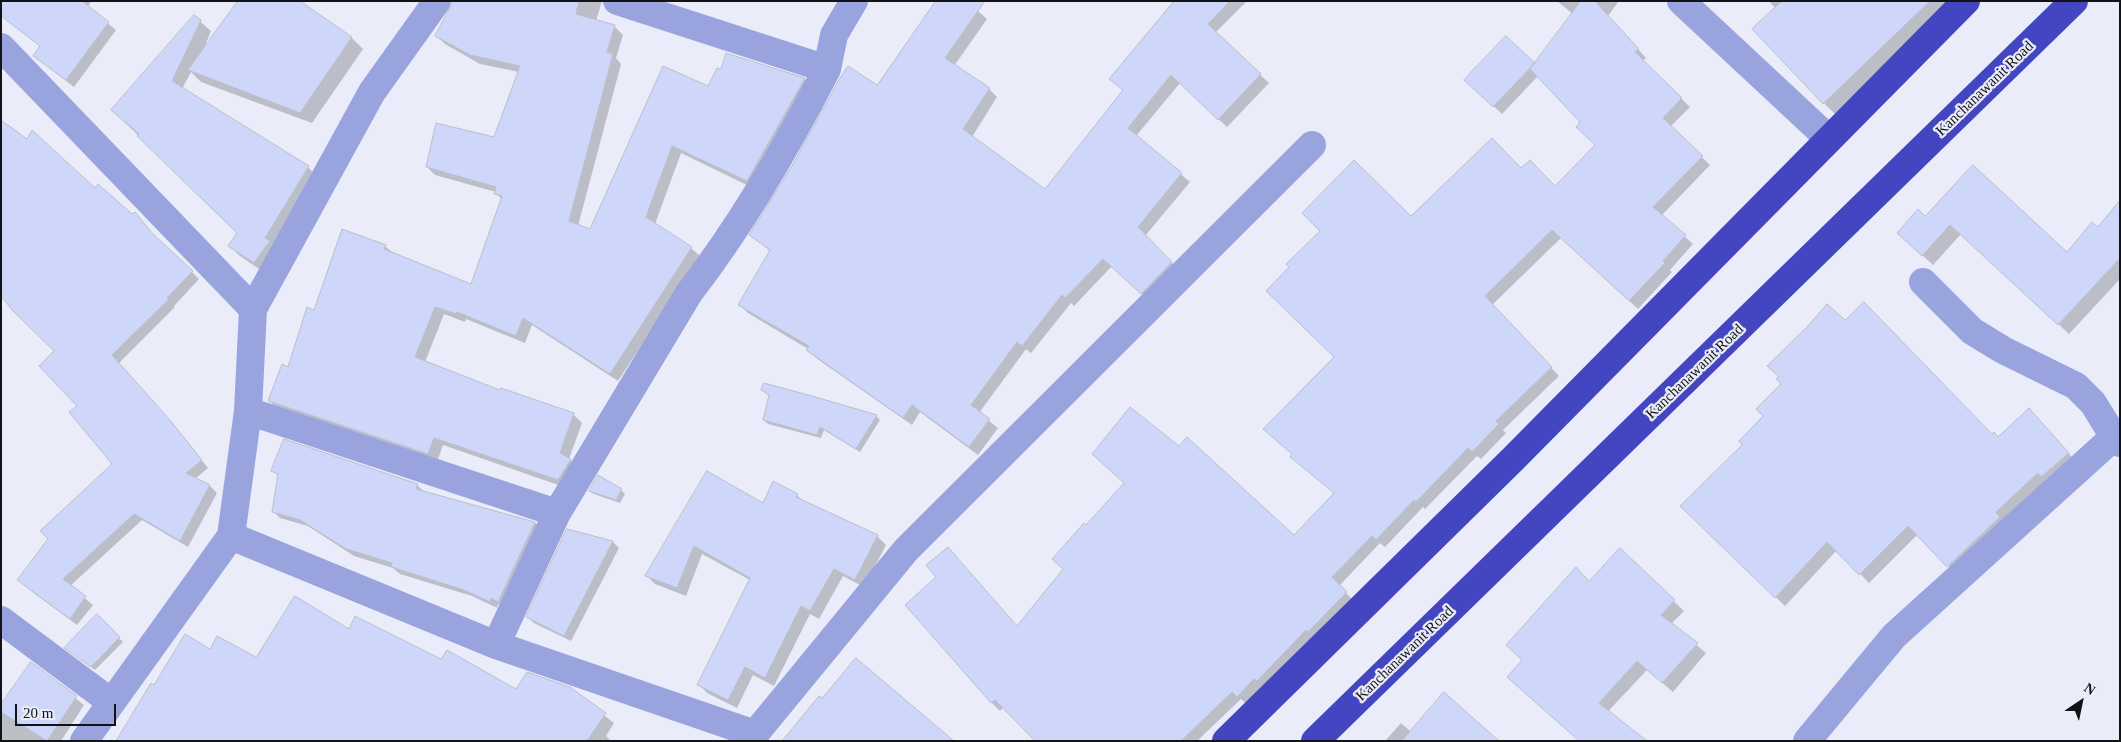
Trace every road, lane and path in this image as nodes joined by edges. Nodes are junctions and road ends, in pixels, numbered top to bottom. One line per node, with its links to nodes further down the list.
1 (437, 1): 12 (street)
2 (617, 1): 8 (street)
3 (854, 1): 8 (street)
4 (1681, 1): 9 (street)
5 (1966, 1): 9 (highway)
6 (2074, 1): 23 (highway, Kanchanawanit Road)
7 (1, 47): 12 (street)
8 (827, 69): 15 (street)
9 (1828, 138): 22 (highway)
10 (1312, 145): 20 (street)
11 (1923, 282): 14 (street)
12 (253, 309): 13 (street)
13 (248, 411): 15 (street); 16 (street)
14 (2117, 440): 24 (street)
15 (557, 513): 18 (street)
16 (231, 536): 18 (street); 19 (street)
17 (1, 620): 19 (street)
18 (496, 645): 20 (street)
19 (111, 702): 21 (street)
20 (759, 737)
21 (84, 741)
22 (1226, 741)
23 (1315, 741)
24 (1807, 741)

